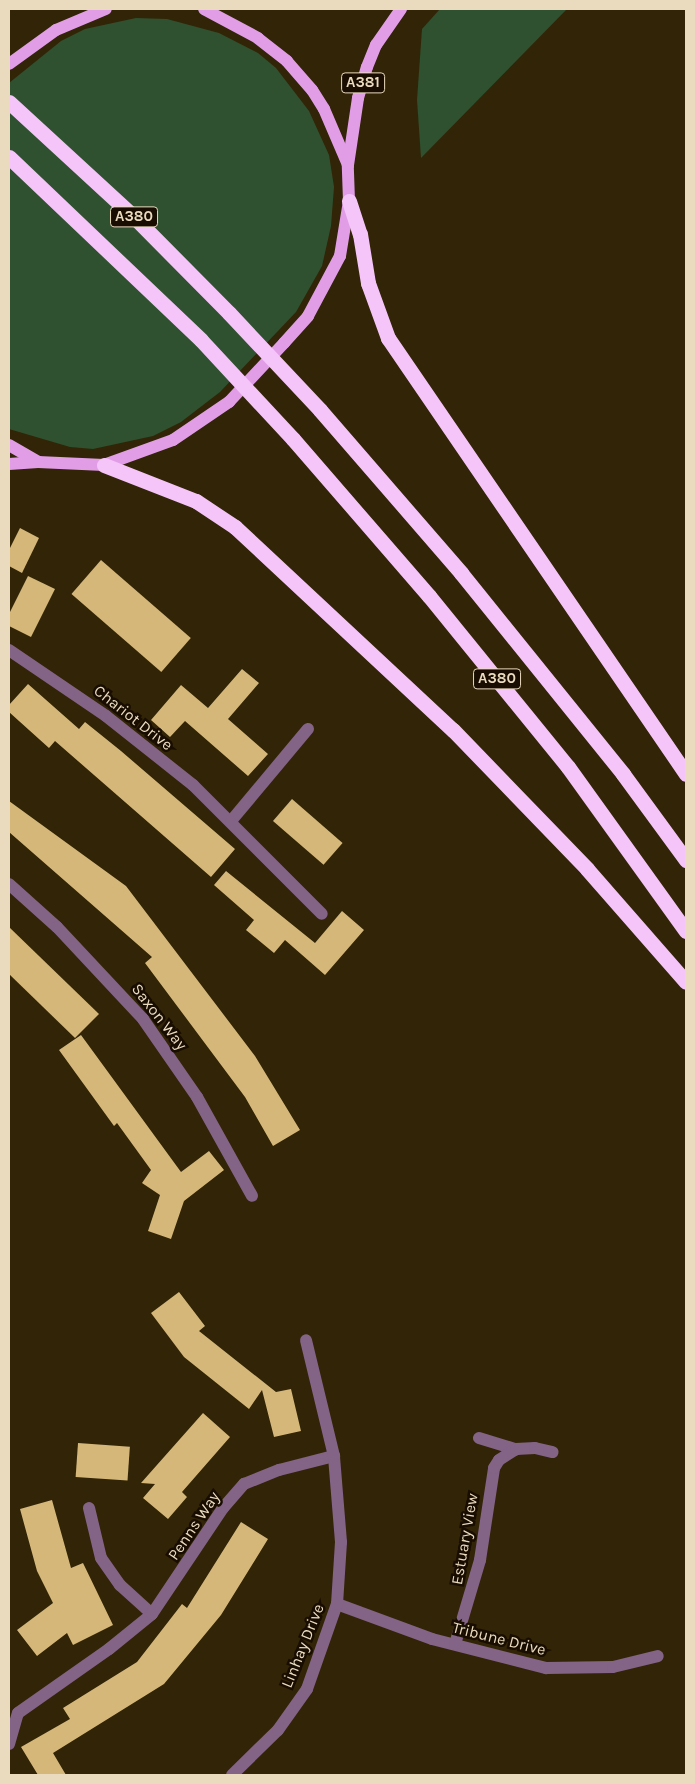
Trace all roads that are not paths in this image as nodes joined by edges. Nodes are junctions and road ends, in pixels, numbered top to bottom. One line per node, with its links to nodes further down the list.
1 (106, 9): 4 (main road)
2 (204, 9): 7 (main road)
3 (401, 9): 7 (main road, A381)
4 (9, 64)
5 (9, 102): 17 (highway, A380, bridge)
6 (11, 160): 20 (highway, A380, bridge)
7 (348, 165): 8 (main road)
8 (349, 201): 12 (main road); 15 (highway)
9 (9, 445): 10 (main road)
10 (38, 462): 11 (main road); 12 (main road)
11 (9, 464)
12 (104, 465): 21 (highway)
13 (9, 650): 16 (street, Chariot Drive)
14 (308, 729): 16 (street)
15 (686, 774)
16 (231, 821): 19 (street, Chariot Drive)
17 (686, 860)
18 (9, 884): 22 (street, Saxon Way)
19 (322, 914)
20 (686, 931)
21 (686, 982)
22 (252, 1196)
23 (306, 1340): 27 (street, Linhay Drive)
24 (479, 1438): 25 (street)
25 (516, 1449): 26 (street); 31 (street, Estuary View)
26 (553, 1452)
27 (334, 1456): 29 (street, Linhay Drive); 30 (street, Penns Way)
28 (89, 1508): 30 (street)
29 (337, 1604): 31 (street, Tribune Drive); 34 (street, Linhay Drive)
30 (152, 1614): 33 (street, Penns Way)
31 (455, 1644): 32 (street, Tribune Drive)
32 (658, 1656)
33 (9, 1744)
34 (232, 1775)

